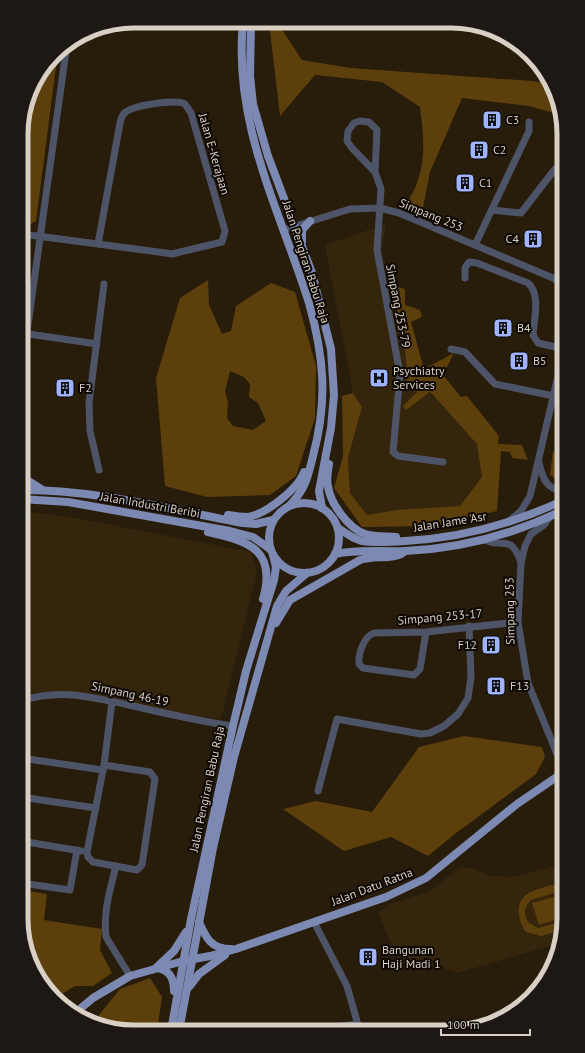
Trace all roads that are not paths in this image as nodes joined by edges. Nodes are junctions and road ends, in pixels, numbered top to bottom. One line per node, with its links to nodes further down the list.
1 (243, 28): 11 (main road, Jalan Pengiran Babu Raja)
2 (252, 28): 10 (main road, Jalan Pengiran Babu Raja)
3 (66, 53): 13 (street)
4 (529, 122): 8 (street)
5 (555, 169): 8 (street)
6 (375, 172): 6 (street); 7 (street)
7 (380, 208): 9 (street, Simpang 253); 15 (street, Simpang 253); 29 (street, Simpang 253-79)
8 (492, 210): 15 (street)
9 (310, 221): 10 (street, Simpang 253); 16 (main road)
10 (294, 226): 11 (street, Simpang 253); 16 (main road, Jalan Pengiran Babu Raja)
11 (283, 230): 28 (main road, Jalan Pengiran Babu Raja)
12 (28, 235): 13 (street)
13 (40, 236): 14 (street); 20 (street)
14 (98, 244): 14 (street, Jalan E-Kerajaan)
15 (475, 245): 18 (street, Simpang 253)
16 (302, 249): 27 (main road, Jalan Pengiran Babu Raja)
17 (465, 278): 23 (street)
18 (557, 281)
19 (104, 284): 22 (street)
20 (28, 310)
21 (28, 335): 22 (street)
22 (97, 344): 31 (street)
23 (557, 347)
24 (451, 349): 26 (street)
25 (557, 382): 26 (street)
26 (554, 396): 30 (street)
27 (331, 428): 39 (main road, Jalan Pengiran Babu Raja); 48 (main road)
28 (320, 431): 38 (main road, Jalan Pengiran Babu Raja); 40 (main road)
29 (443, 462)
30 (539, 462): 33 (street); 44 (street)
31 (99, 470)
32 (28, 481): 35 (main road)
33 (557, 489)
34 (28, 490): 35 (main road, Jalan Industri Beribi)
35 (42, 490): 40 (main road, Jalan Industri Beribi)
36 (28, 499): 45 (main road, Jalan Industri Beribi)
37 (557, 503): 44 (main road, Jalan Jame 'Asr)
38 (289, 506): 39 (main road); 43 (main road)
39 (322, 508): 46 (main road)
40 (188, 513): 43 (main road, Jalan Industri Beribi)
41 (557, 514): 42 (main road, Jalan Jame 'Asr)
42 (550, 517): 47 (main road, Jalan Jame 'Asr); 52 (street, Simpang 253)
43 (273, 520): 50 (main road)
44 (506, 523): 48 (main road, Jalan Jame 'Asr)
45 (187, 524): 50 (main road, Jalan Industri Beribi); 57 (main road)
46 (338, 528): 48 (main road, Jalan Jame 'Asr); 51 (main road)
47 (485, 540): 49 (main road, Jalan Jame 'Asr); 52 (street, Simpang 253)
48 (414, 541)
49 (405, 551): 51 (main road, Jalan Jame 'Asr); 58 (main road)
50 (271, 552): 53 (main road); 57 (main road, Jalan Pengiran Babu Raja)
51 (335, 554): 53 (main road)
52 (521, 562): 54 (street, Simpang 253)
53 (307, 573): 58 (main road, Jalan Pengiran Babu Raja)
54 (518, 622): 55 (street, Simpang 253-17); 62 (street, Simpang 253)
55 (470, 626): 56 (street, Simpang 253-17); 66 (street)
56 (426, 632): 56 (street, Simpang 253-17)
57 (257, 635): 61 (main road, Jalan Pengiran Babu Raja)
58 (268, 639): 75 (main road, Jalan Pengiran Babu Raja)
59 (28, 699): 60 (street, Simpang 46-19)
60 (112, 702): 61 (street, Simpang 46-19); 64 (street)
61 (233, 726): 74 (main road, Jalan Pengiran Babu Raja)
62 (557, 755)
63 (28, 759): 64 (street)
64 (103, 767): 68 (street); 72 (street)
65 (557, 777): 76 (main road, Jalan Datu Ratna)
66 (318, 791)
67 (28, 798): 68 (street)
68 (96, 808): 71 (street)
69 (28, 842): 70 (street)
70 (77, 850): 71 (street); 73 (street)
71 (88, 852): 72 (street)
72 (116, 866): 81 (street)
73 (28, 884)
74 (191, 919): 79 (main road, Jalan Pengiran Babu Raja); 80 (main road)
75 (199, 921): 77 (main road); 78 (main road, Jalan Pengiran Babu Raja)
76 (314, 922): 77 (main road, Jalan Datu Ratna); 85 (street)
77 (236, 949): 78 (main road, Jalan Datu Ratna); 82 (main road)
78 (192, 960): 79 (main road, Jalan Datu Ratna); 82 (main road, Jalan Pengiran Babu Raja)
79 (183, 961): 80 (main road, Jalan Datu Ratna); 84 (main road, Jalan Pengiran Babu Raja)
80 (156, 968): 81 (main road, Jalan Datu Ratna); 84 (main road)
81 (130, 976): 83 (main road, Jalan Datu Ratna)
82 (188, 989): 87 (main road, Jalan Pengiran Babu Raja)
83 (79, 1010)
84 (172, 1022): 86 (main road, Jalan Pengiran Babu Raja)
85 (357, 1024): 88 (street)
86 (172, 1025)
87 (180, 1025)
88 (350, 1025)

